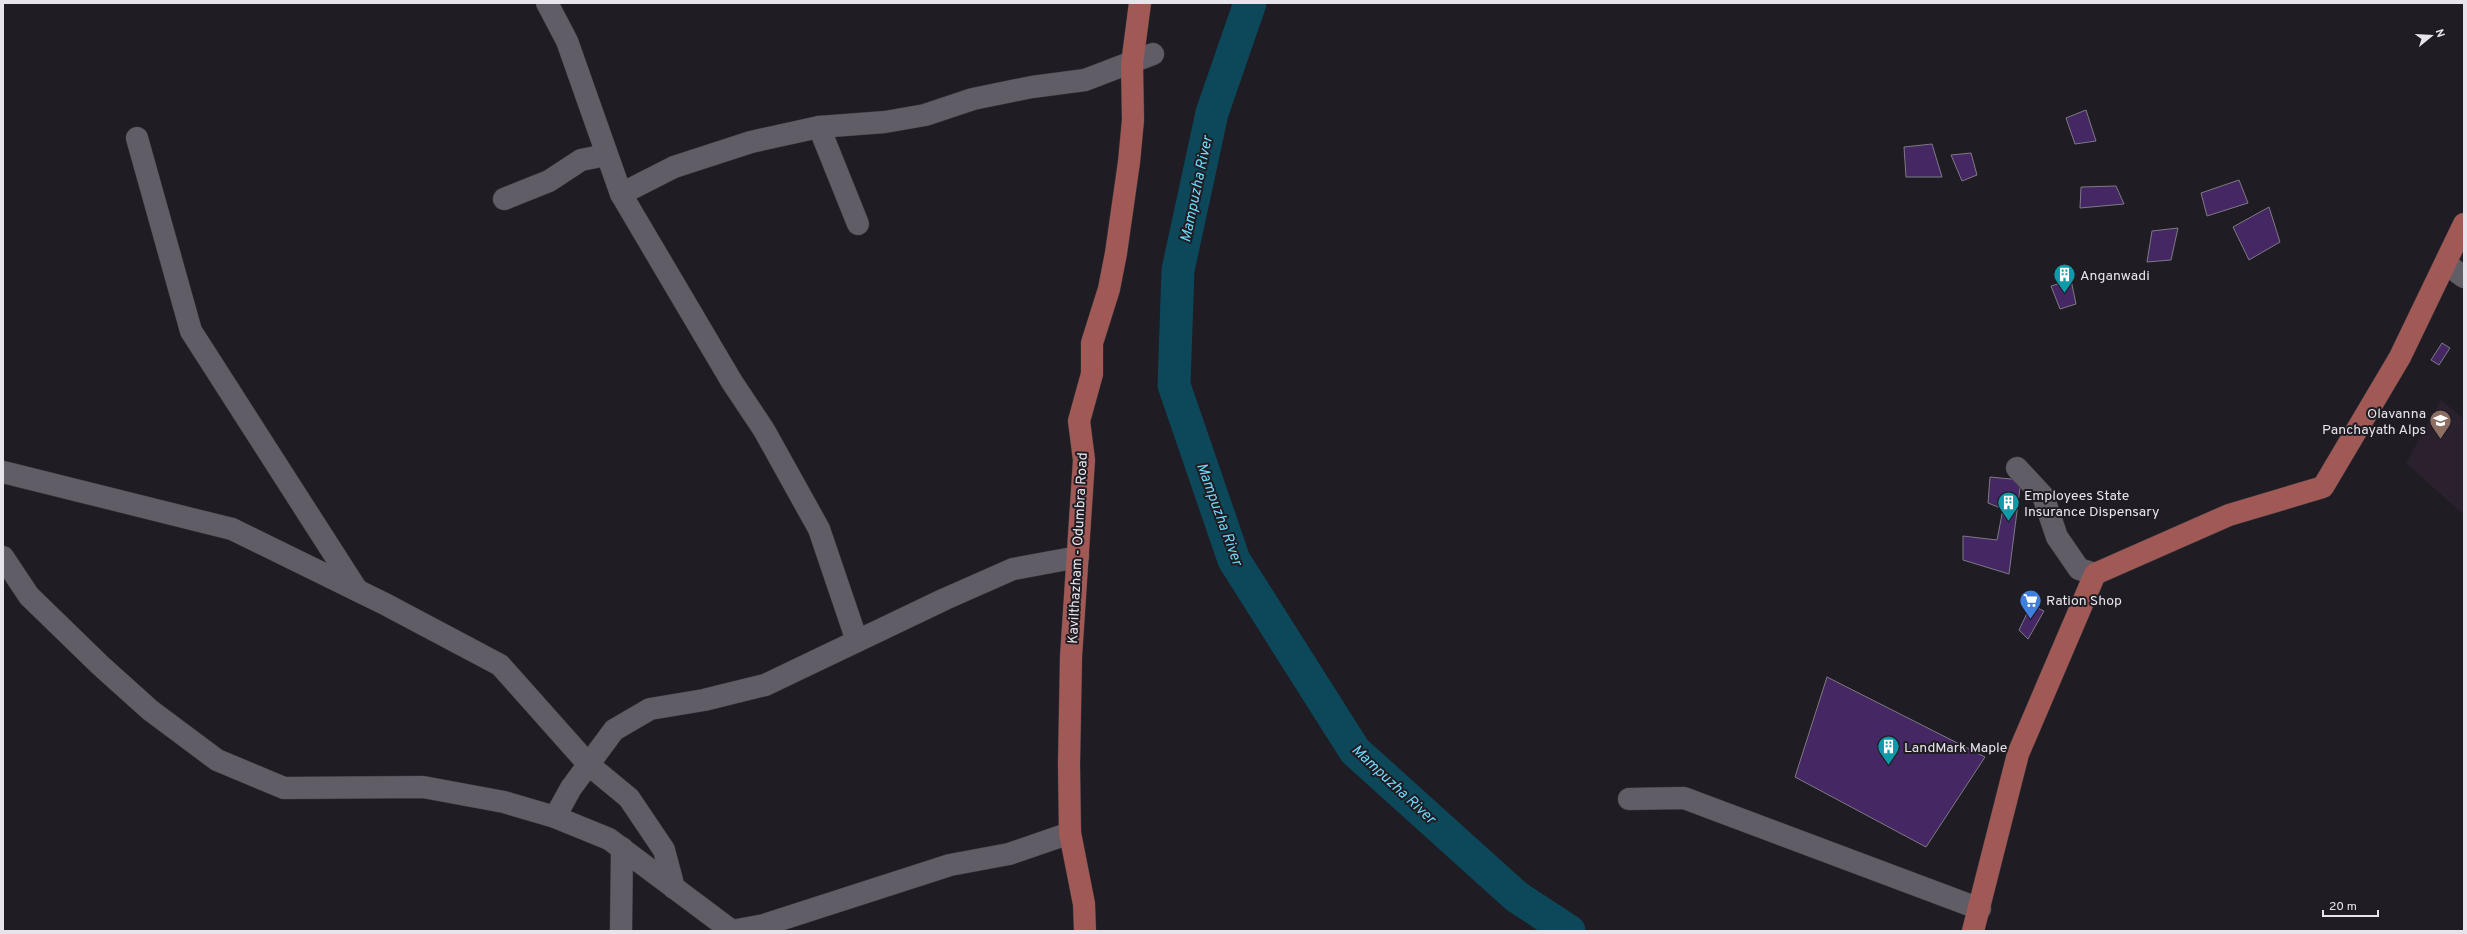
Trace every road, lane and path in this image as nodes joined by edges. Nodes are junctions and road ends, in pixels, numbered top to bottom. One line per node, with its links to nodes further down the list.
1 (547, 3): 7 (street)
2 (1140, 3): 4 (main road, Kavilthazham - Odumbra Road)
3 (1153, 54): 4 (street)
4 (1132, 64): 5 (street); 17 (main road, Kavilthazham - Odumbra Road)
5 (820, 127): 8 (street); 10 (street)
6 (137, 138): 19 (street)
7 (606, 155): 8 (street); 9 (street)
8 (620, 194): 20 (street)
9 (504, 199)
10 (858, 224)
11 (2464, 224): 12 (main road)
12 (2446, 264): 13 (street); 18 (main road)
13 (2464, 277)
14 (2017, 468): 18 (street)
15 (3, 472): 19 (street)
16 (3, 557): 23 (street)
17 (1078, 557): 20 (street); 24 (main road, Kavilthazham - Odumbra Road)
18 (2095, 574): 27 (main road)
19 (356, 590): 21 (street)
20 (858, 641): 21 (street)
21 (588, 765): 23 (street); 26 (street)
22 (1629, 799): 27 (street)
23 (555, 818): 25 (street)
24 (1070, 833): 26 (street); 29 (main road, Kavilthazham - Odumbra Road)
25 (622, 848): 26 (street); 28 (street)
26 (674, 888)
27 (1980, 908): 30 (main road)
28 (621, 931)
29 (1085, 931)
30 (1973, 931)

